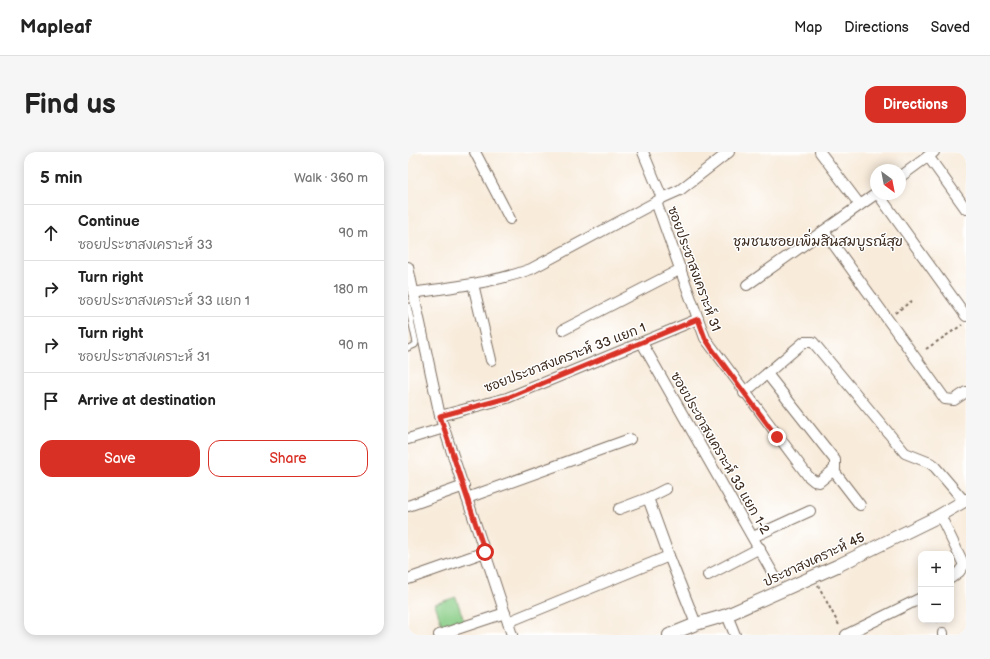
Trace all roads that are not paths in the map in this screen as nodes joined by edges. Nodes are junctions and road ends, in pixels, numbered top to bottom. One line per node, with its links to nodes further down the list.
1 (475, 152): 12 (street)
2 (643, 152): 8 (street, ซอยประชาสงเคราะห์ 31)
3 (729, 152): 8 (street)
4 (820, 152): 10 (street)
5 (931, 154): 6 (street); 11 (street)
6 (906, 172)
7 (870, 199): 10 (street)
8 (659, 200): 15 (street, ซอยประชาสงเคราะห์ 31); 16 (street)
9 (881, 200): 20 (street)
10 (860, 205): 13 (street)
11 (966, 208)
12 (510, 219)
13 (824, 231): 17 (street); 27 (street)
14 (408, 268): 18 (street)
15 (681, 269): 21 (street, ซอยประชาสงเคราะห์ 31); 22 (street)
16 (473, 284): 18 (street); 25 (street)
17 (747, 285)
18 (413, 293): 19 (street)
19 (410, 308): 24 (lane); 29 (street)
20 (966, 316)
21 (698, 319): 23 (street, ซอยประชาสงเคราะห์ 33 แยก 1); 28 (street, ซอยประชาสงเคราะห์ 31)
22 (563, 330)
23 (642, 343): 29 (street, ซอยประชาสงเคราะห์ 33 แยก 1); 44 (street, ซอยประชาสงเคราะห์ 33 แยก 1-2)
24 (408, 348)
25 (491, 360)
26 (768, 375): 28 (street); 33 (street); 38 (street)
27 (966, 392)
28 (744, 393): 33 (street, ซอยประชาสงเคราะห์ 31)
29 (440, 416): 30 (street)
30 (444, 428): 31 (street); 34 (street)
31 (408, 439)
32 (630, 439): 36 (street)
33 (833, 470): 39 (street)
34 (464, 486): 36 (street); 40 (street)
35 (666, 489): 37 (street)
36 (468, 498): 46 (street)
37 (648, 498): 41 (street); 47 (street)
38 (965, 501): 43 (street, ประชาสงเคราะห์ 45)
39 (860, 505)
40 (408, 506)
41 (619, 509)
42 (810, 511): 44 (street)
43 (940, 515): 49 (street); 53 (street, ประชาสงเคราะห์ 45)
44 (754, 537): 45 (street, ซอยประชาสงเคราะห์ 33 แยก 1-2)
45 (760, 548): 48 (street); 50 (street, ซอยประชาสงเคราะห์ 33 แยก 1-2)
46 (485, 552): 51 (street); 54 (street)
47 (669, 556): 54 (street); 55 (street)
48 (708, 574)
49 (954, 576)
50 (775, 577)
51 (408, 578)
52 (918, 600): 57 (street)
53 (727, 615): 55 (street, ประชาสงเคราะห์ 45); 61 (street)
54 (506, 618): 58 (street); 59 (street)
55 (696, 624): 60 (street, ประชาสงเคราะห์ 45)
56 (844, 632): 57 (street)
57 (858, 632)
58 (439, 635)
59 (512, 635)
60 (669, 635)
61 (735, 635)

